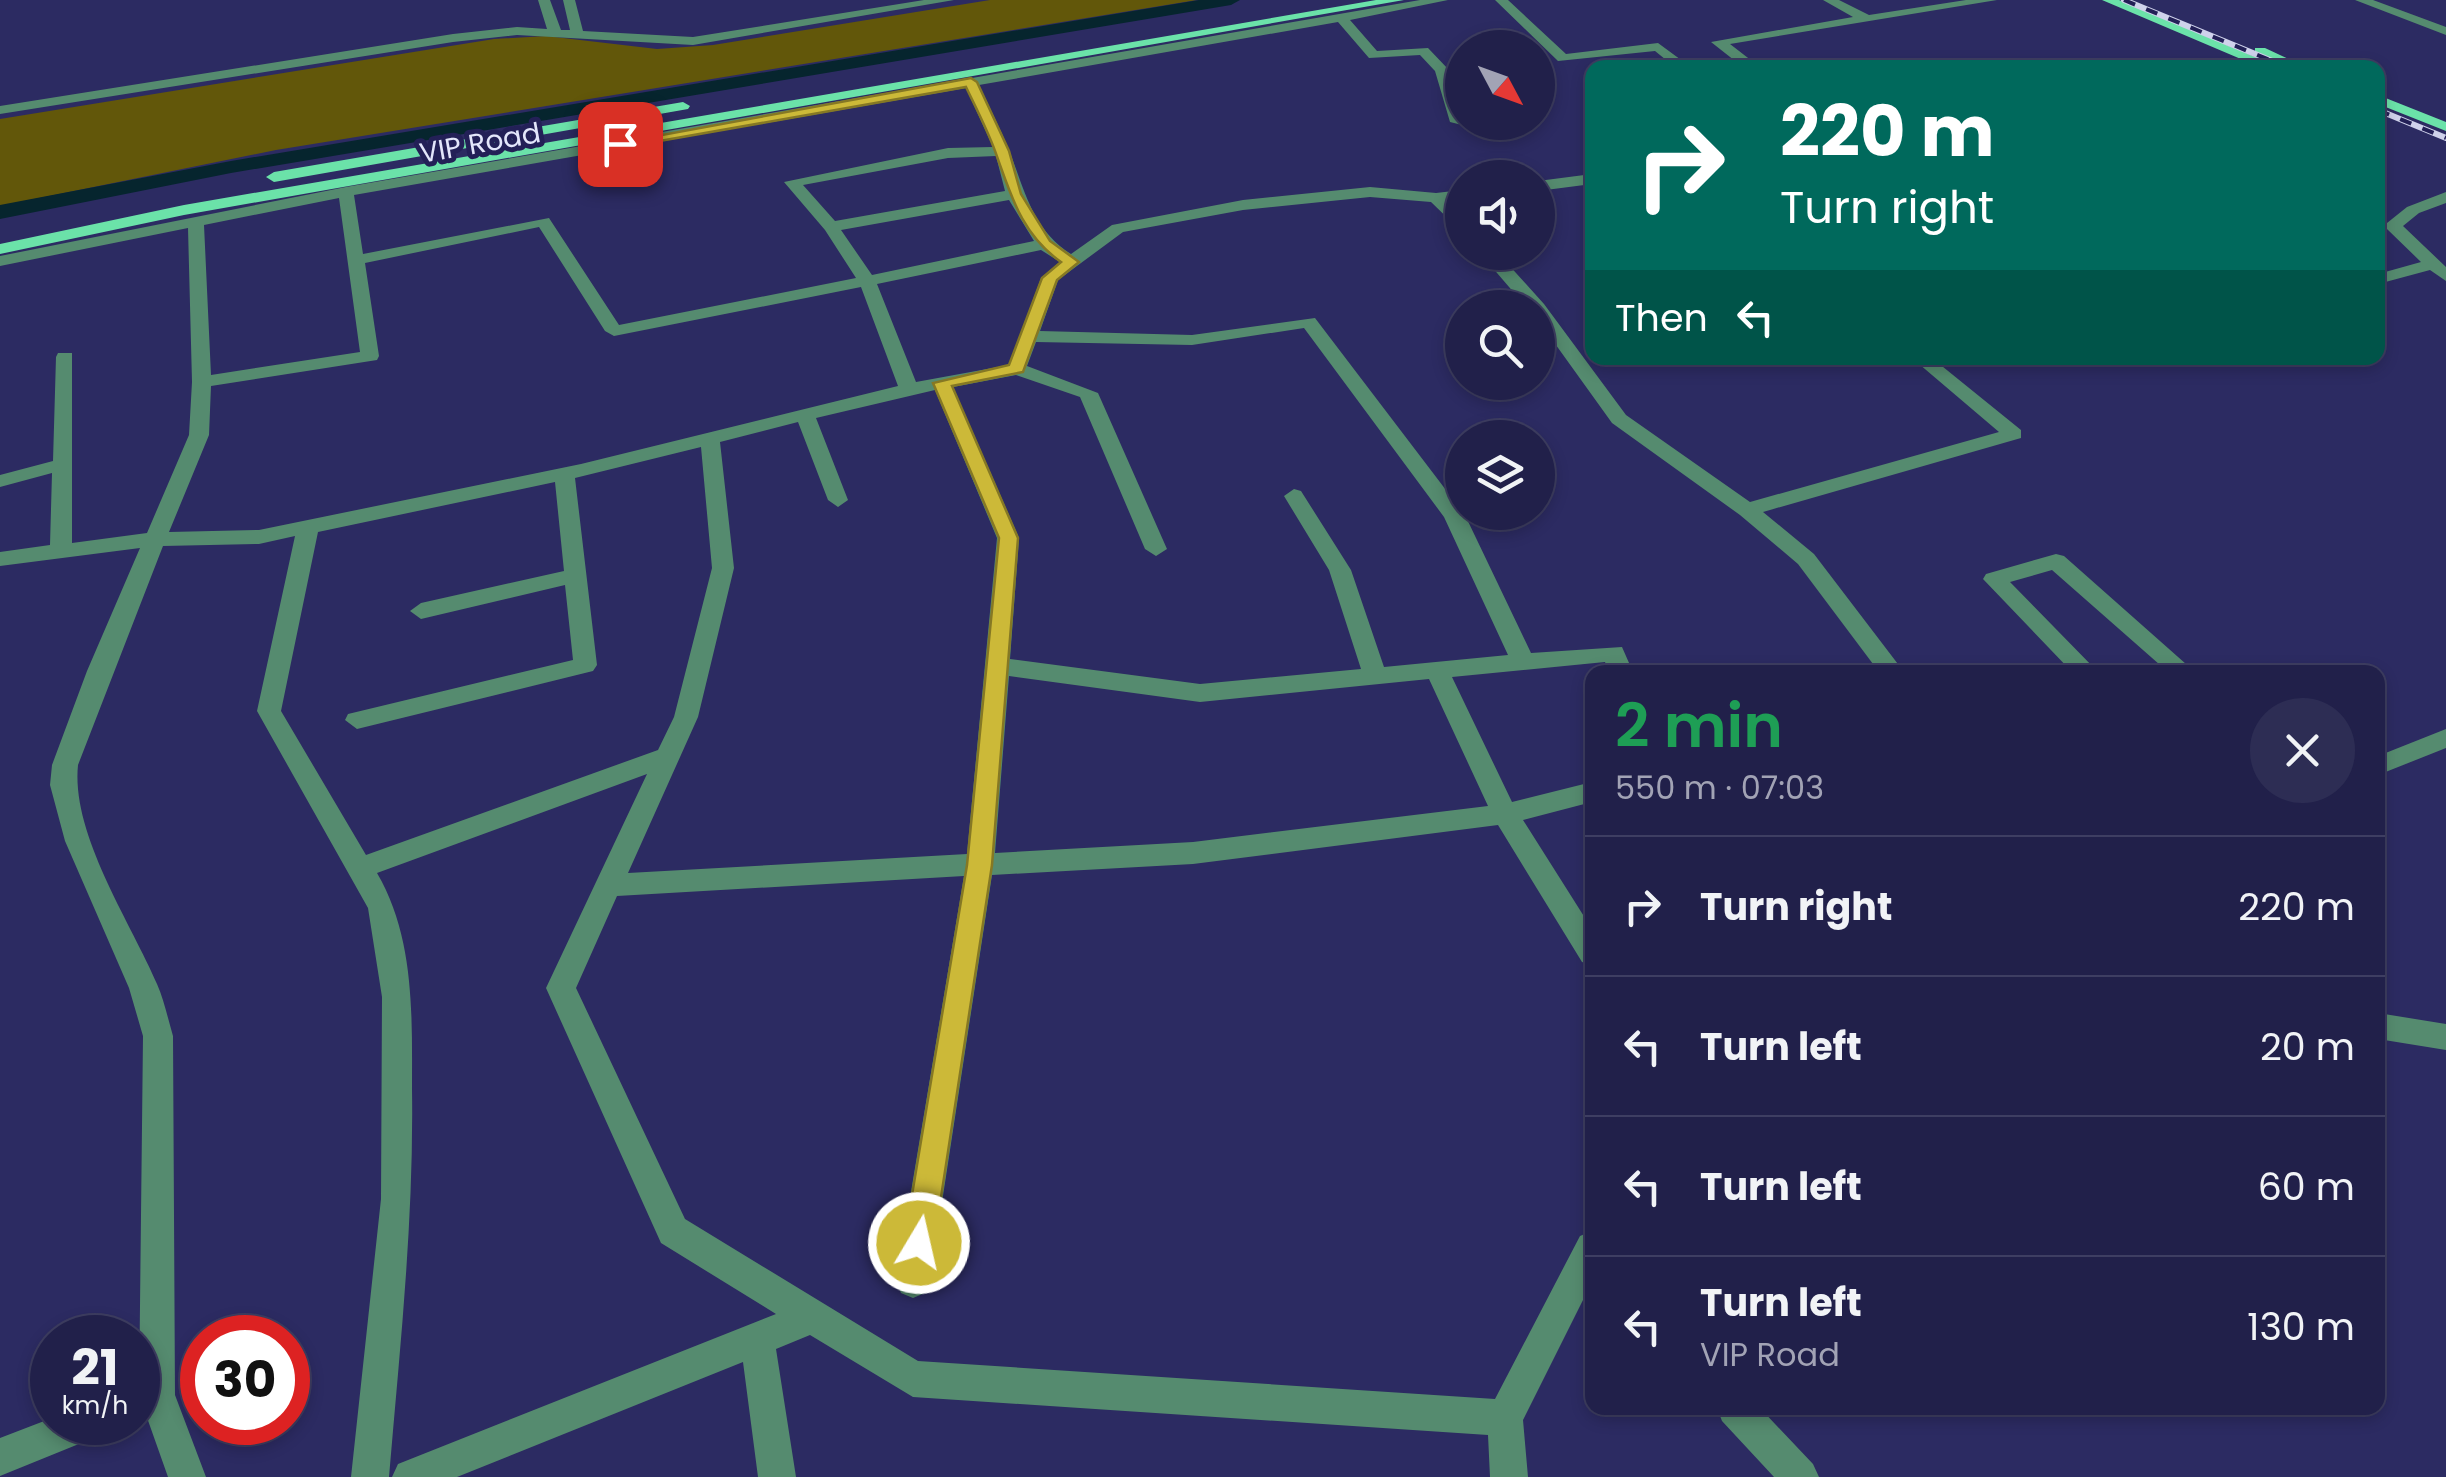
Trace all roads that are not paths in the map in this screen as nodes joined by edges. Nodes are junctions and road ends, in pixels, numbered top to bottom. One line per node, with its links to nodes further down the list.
1 (544, 0): 16 (street)
2 (568, 0): 17 (street)
3 (890, 0): 17 (street)
4 (948, 0): 17 (street)
5 (1314, 0): 44 (main road, VIP Road)
6 (1398, 0): 18 (main road, VIP Road)
7 (1442, 0): 14 (street, VIP Road)
8 (1501, 0): 20 (street)
9 (1830, 0): 15 (street)
10 (1990, 0): 15 (street)
11 (2108, 0): 22 (main road)
12 (2134, 0): 23 (main road)
13 (2361, 0): 19 (street)
14 (1340, 18): 18 (street, VIP Road); 24 (street)
15 (1867, 19): 21 (street)
16 (553, 26): 17 (street); 26 (street); 28 (street)
17 (576, 27)
18 (1254, 29): 25 (street, VIP Road); 46 (main road, VIP Road)
19 (2446, 31)
20 (1675, 60)
21 (1743, 60)
22 (2254, 60)
23 (2281, 60)
24 (1445, 80)
25 (971, 82): 32 (street); 35 (street, VIP Road)
26 (0, 100)
27 (2385, 102): 30 (main road)
28 (0, 110)
29 (2385, 113): 31 (main road)
30 (2446, 128)
31 (2446, 138)
32 (1002, 151): 36 (street); 42 (street)
33 (1585, 180): 34 (street)
34 (1555, 184)
35 (346, 192): 41 (street, VIP Road); 47 (street)
36 (1014, 194): 42 (street); 45 (street)
37 (1445, 197): 39 (street)
38 (2446, 197): 43 (street)
39 (1436, 198): 40 (street); 49 (street)
40 (1445, 208)
41 (196, 220): 48 (street, VIP Road); 60 (street)
42 (831, 227): 53 (street)
43 (2385, 228): 51 (street)
44 (0, 232)
45 (1044, 244): 49 (street); 53 (street)
46 (0, 249)
47 (356, 260): 53 (street); 60 (street)
48 (0, 261)
49 (1071, 262): 56 (street)
50 (1503, 270): 54 (street)
51 (2440, 270): 52 (street)
52 (2385, 278)
53 (866, 281): 62 (street)
54 (1521, 290)
55 (1555, 332): 70 (street)
56 (1029, 336): 59 (street); 78 (street)
57 (65, 357): 65 (street)
58 (1930, 365): 70 (street)
59 (1016, 368): 61 (street); 73 (street)
60 (202, 382): 72 (street)
61 (942, 383): 62 (street); 83 (street)
62 (909, 389): 63 (street)
63 (806, 418): 64 (street); 69 (street)
64 (710, 440): 66 (street); 88 (street)
65 (60, 465): 67 (street); 74 (street)
66 (564, 473): 71 (street); 76 (street)
67 (0, 480)
68 (1294, 496): 85 (street)
69 (838, 500)
70 (1748, 510): 80 (street)
71 (308, 527): 72 (street); 93 (street)
72 (153, 539): 74 (street); 100 (street)
73 (1156, 549)
74 (61, 551): 75 (street)
75 (0, 559)
76 (572, 576): 77 (street); 86 (street)
77 (422, 611)
78 (1522, 662): 79 (street); 84 (street)
79 (1619, 665)
80 (1887, 665)
81 (2079, 665): 82 (street)
82 (2175, 665)
83 (998, 666): 85 (street); 92 (street)
84 (1437, 670): 85 (street); 91 (street)
85 (1375, 676)
86 (357, 720)
87 (2446, 738): 89 (street)
88 (667, 757): 93 (street); 94 (street)
89 (2385, 763)
90 (1585, 794): 91 (street)
91 (1505, 814): 92 (street); 95 (street)
92 (980, 865): 94 (street); 99 (street)
93 (358, 869): 109 (street)
94 (608, 886): 101 (street)
95 (1585, 942)
96 (2385, 1027): 97 (street)
97 (2446, 1037)
98 (1585, 1265): 104 (street)
99 (913, 1281)
100 (150, 1315)
101 (812, 1317): 102 (street); 104 (street)
102 (757, 1338): 110 (street); 111 (street)
103 (1742, 1415): 113 (street)
104 (1505, 1418): 112 (street)
105 (160, 1425): 108 (street)
106 (30, 1445): 107 (street)
107 (0, 1457)
108 (186, 1477)
109 (370, 1477)
110 (411, 1477)
111 (777, 1477)
112 (1508, 1477)
113 (1800, 1477)

